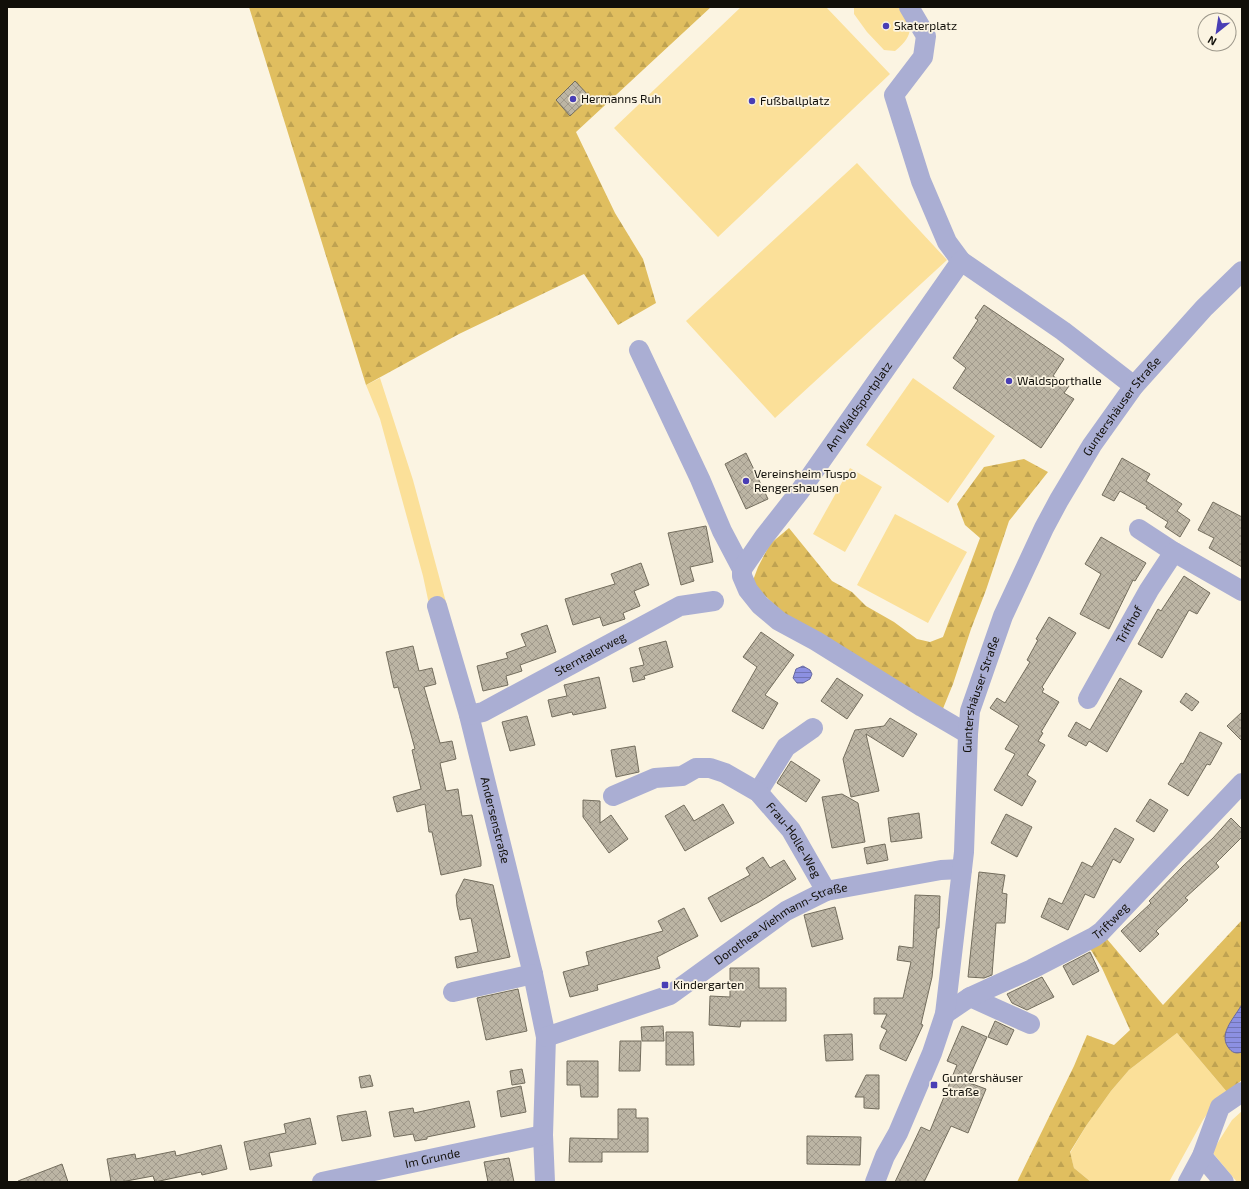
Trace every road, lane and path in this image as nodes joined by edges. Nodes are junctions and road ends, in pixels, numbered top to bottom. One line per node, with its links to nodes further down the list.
1 (909, 7): 2 (street)
2 (961, 261): 5 (street); 8 (street, Am Waldsportplatz)
3 (1242, 271): 5 (street, Guntershäuser Straße)
4 (639, 350): 8 (street)
5 (1134, 386): 15 (street, Guntershäuser Straße)
6 (1139, 529): 7 (street)
7 (1174, 552): 9 (street); 12 (street, Trifthof)
8 (742, 569): 15 (street)
9 (1242, 591)
10 (714, 601): 13 (street, Sterntalerweg)
11 (437, 606): 13 (street, Andersenstraße)
12 (1088, 699)
13 (469, 715): 21 (street, Andersenstraße)
14 (813, 728): 17 (street, Frau-Holle-Weg)
15 (968, 734): 19 (street, Guntershäuser Straße)
16 (1242, 783): 23 (street, Triftweg)
17 (758, 792): 18 (street, Frau-Holle-Weg); 20 (street, Frau-Holle-Weg)
18 (612, 796)
19 (962, 869): 20 (street, Dorothea-Viehmann-Straße); 24 (street, Guntershäuser Straße)
20 (826, 891): 26 (street, Dorothea-Viehmann-Straße)
21 (533, 974): 22 (street); 26 (street, Andersenstraße)
22 (453, 992)
23 (970, 997): 24 (street, Triftweg); 25 (street)
24 (945, 1014): 32 (street, Guntershäuser Straße)
25 (1030, 1024)
26 (546, 1037): 28 (street)
27 (1242, 1092): 29 (street)
28 (543, 1135): 30 (street, Im Grunde); 31 (street)
29 (1202, 1156): 33 (street); 34 (street)
30 (322, 1182)
31 (545, 1182)
32 (875, 1182)
33 (1188, 1182)
34 (1224, 1182)

